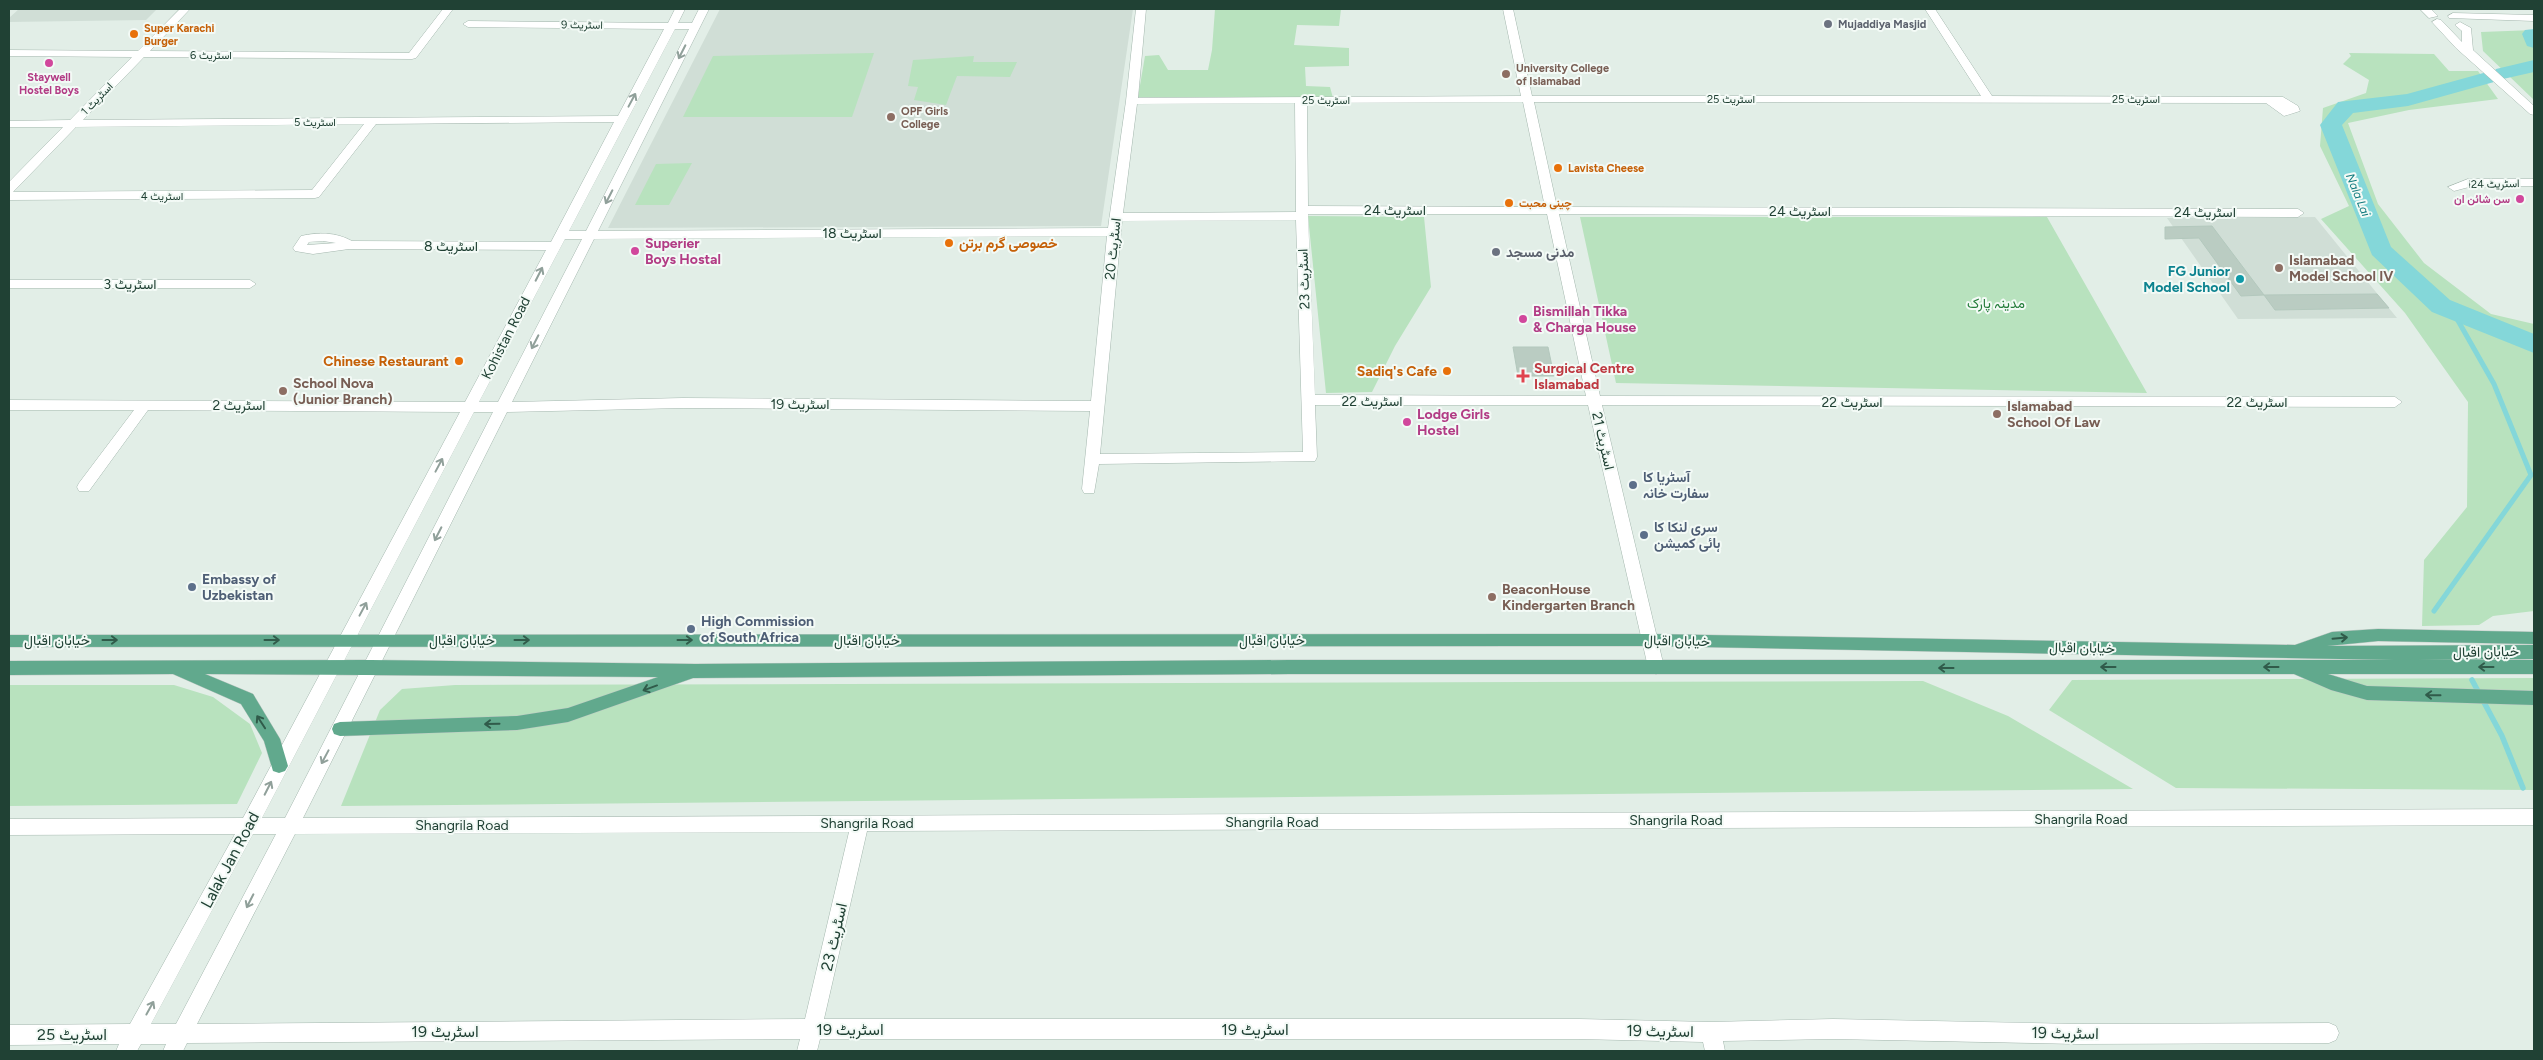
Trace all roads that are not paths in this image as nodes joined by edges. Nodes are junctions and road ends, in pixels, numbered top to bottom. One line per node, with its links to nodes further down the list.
1 (185, 9): 17 (street, اسٹریٹ 1)
2 (448, 9): 17 (street, اسٹریٹ 6)
3 (680, 9): 13 (street, Kohistan Road)
4 (704, 9): 14 (street, Kohistan Road)
5 (1141, 9): 21 (street, اسٹریٹ 20)
6 (1508, 9): 18 (street, اسٹریٹ 21)
7 (1930, 9): 19 (street)
8 (2432, 16): 9 (street); 15 (street)
9 (2453, 18): 10 (street); 12 (street); 15 (street)
10 (2534, 18)
11 (468, 24): 13 (street, اسٹریٹ 9)
12 (2534, 25)
13 (671, 26): 14 (street, اسٹریٹ 9); 24 (street, Kohistan Road, one-way to 13)
14 (696, 26): 37 (street, Kohistan Road, one-way to 37)
15 (2468, 51): 23 (street)
16 (9, 53): 17 (street, اسٹریٹ 6)
17 (140, 55): 27 (street, اسٹریٹ 1)
18 (1528, 99): 19 (street, اسٹریٹ 25); 22 (street, اسٹریٹ 25); 32 (street, اسٹریٹ 21)
19 (1988, 99): 20 (street, اسٹریٹ 25)
20 (2269, 100)
21 (1132, 101): 22 (street, اسٹریٹ 25); 35 (street, اسٹریٹ 20)
22 (1302, 101): 34 (street, اسٹریٹ 23)
23 (2534, 112)
24 (622, 120): 25 (street, اسٹریٹ 5); 38 (street, Kohistan Road)
25 (372, 122): 27 (street, اسٹریٹ 5); 31 (street, اسٹریٹ 4)
26 (9, 124): 27 (street, اسٹریٹ 5)
27 (73, 124): 30 (street, اسٹریٹ 1)
28 (2534, 183): 29 (street, اسٹریٹ 24ا)
29 (2454, 187)
30 (9, 189)
31 (9, 196)
32 (1551, 210): 33 (street, اسٹریٹ 24); 34 (street, اسٹریٹ 24); 43 (street, اسٹریٹ 21)
33 (2298, 212)
34 (1302, 213): 35 (street, اسٹریٹ 24); 42 (street, اسٹریٹ 23)
35 (1116, 218): 36 (street, اسٹریٹ 20)
36 (1114, 232): 37 (street, اسٹریٹ 18); 48 (street, اسٹریٹ 20)
37 (590, 235): 38 (street, اسٹریٹ 18); 49 (street, Kohistan Road, one-way to 49)
38 (557, 241): 39 (street, اسٹریٹ 8); 47 (street, Kohistan Road, one-way to 38)
39 (349, 245)
40 (9, 284): 41 (street, اسٹریٹ 3)
41 (250, 284)
42 (1308, 400): 43 (street, اسٹریٹ 22); 50 (street, اسٹریٹ 23)
43 (1594, 402): 44 (street, اسٹریٹ 22); 57 (street, اسٹریٹ 21)
44 (2395, 402)
45 (9, 405): 46 (street, اسٹریٹ 2)
46 (145, 405): 47 (street, اسٹریٹ 2); 51 (street)
47 (470, 406): 49 (street, اسٹریٹ 2); 55 (street, Kohistan Road, one-way to 47)
48 (1097, 406): 49 (street, اسٹریٹ 19); 50 (street, اسٹریٹ 20)
49 (503, 407): 56 (street, Kohistan Road, one-way to 56)
50 (1094, 459): 52 (street, اسٹریٹ 20)
51 (84, 487)
52 (1089, 489)
53 (2534, 638): 59 (main road, one-way to 53)
54 (9, 640): 55 (main road, خیابان اقبال, one-way to 55)
55 (347, 640): 56 (main road, خیابان اقبال); 60 (street, Kohistan Road)
56 (384, 640): 57 (main road, خیابان اقبال, one-way to 57); 61 (street, Kohistan Road)
57 (1648, 640): 59 (main road, خیابان اقبال); 62 (street, اسٹریٹ 21)
58 (2534, 652): 59 (main road, خیابان اقبال)
59 (2294, 659): 62 (main road, خیابان اقبال, one-way to 62); 63 (main road, خیابان اقبال, one-way to 59); 67 (main road, one-way to 59)
60 (332, 667): 61 (main road, خیابان اقبال); 65 (main road, خیابان اقبال); 69 (street, Lalak Jan Road)
61 (371, 667): 66 (main road, خیابان اقبال); 68 (street)
62 (1656, 667): 66 (main road, خیابان اقبال)
63 (2534, 667)
64 (9, 668): 65 (main road, خیابان اقبال)
65 (172, 668): 69 (main road, one-way to 65)
66 (695, 671): 68 (main road, one-way to 68)
67 (2534, 698)
68 (340, 729): 73 (street, one-way to 73)
69 (279, 766): 72 (street, Lalak Jan Road, one-way to 69)
70 (2534, 817): 71 (street, Shangrila Road)
71 (860, 823): 73 (street, Shangrila Road); 75 (street, اسٹریٹ 23)
72 (249, 825): 73 (street, Shangrila Road); 74 (street, Shangrila Road); 80 (street, Lalak Jan Road, one-way to 72)
73 (288, 825): 78 (street, one-way to 78)
74 (9, 826)
75 (812, 1029): 76 (street, اسٹریٹ 19); 78 (street, اسٹریٹ 19); 82 (street, اسٹریٹ 23)
76 (1711, 1032): 77 (street, اسٹریٹ 19); 83 (street)
77 (2329, 1032)
78 (182, 1033): 80 (street, اسٹریٹ 19); 81 (street)
79 (9, 1035): 80 (street, اسٹریٹ 25)
80 (131, 1043)
81 (173, 1051)
82 (808, 1051)
83 (1715, 1051)

